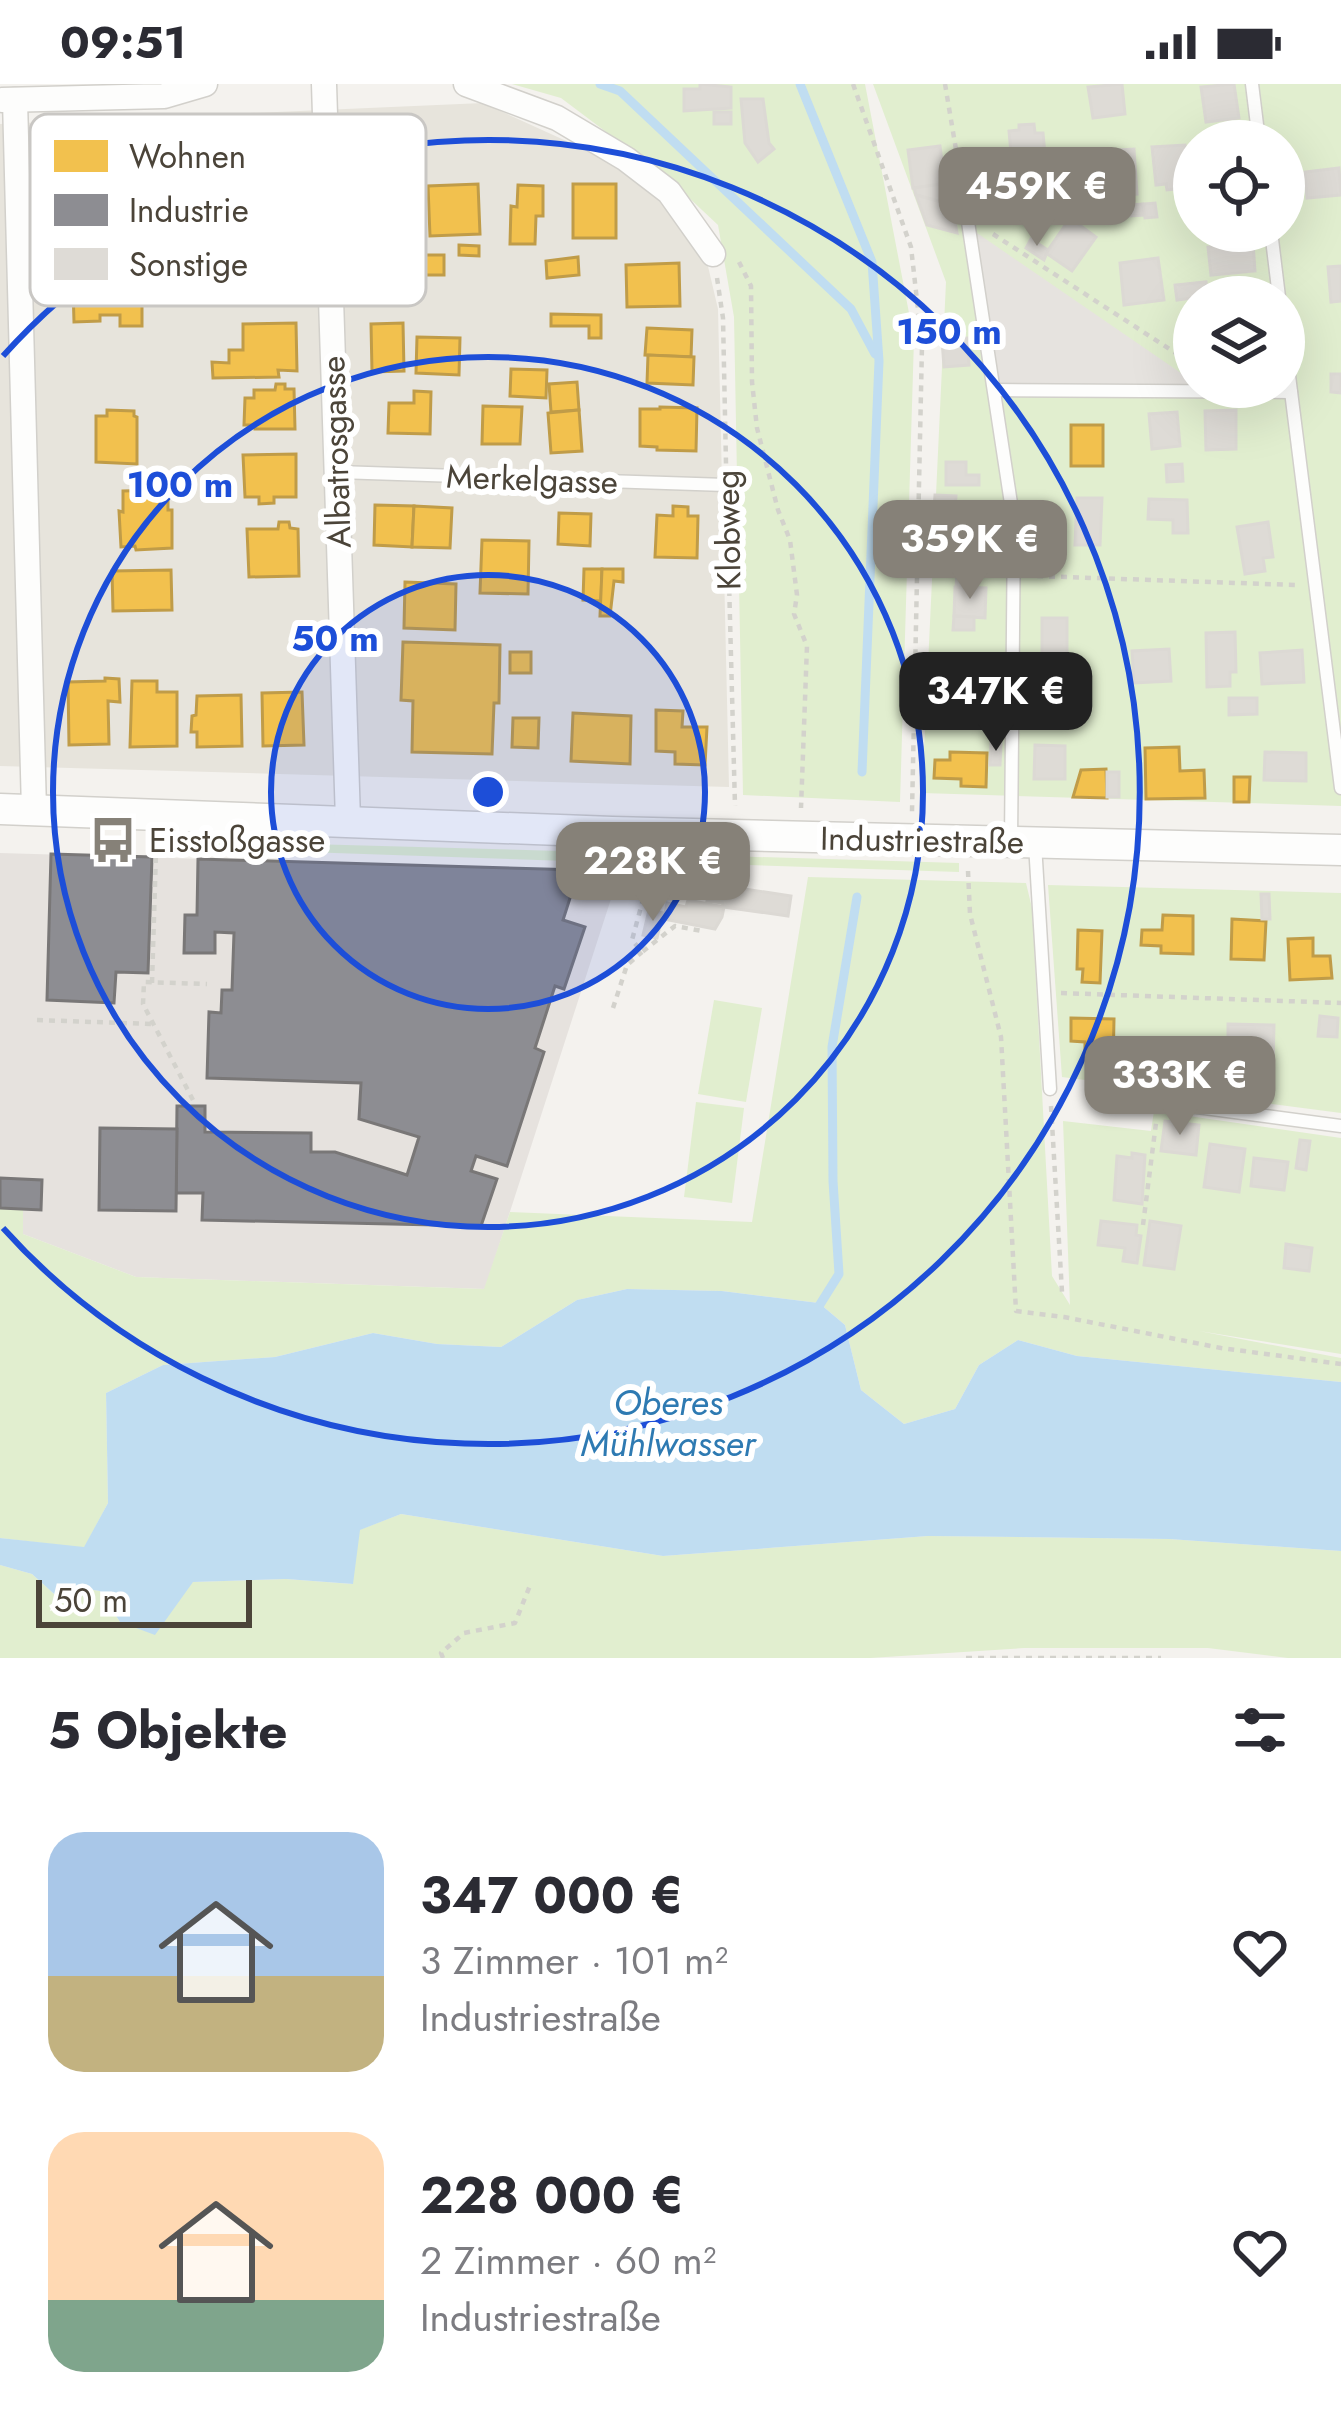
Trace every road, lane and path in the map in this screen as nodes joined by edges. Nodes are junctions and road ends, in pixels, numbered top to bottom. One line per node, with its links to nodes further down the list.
1 (205, 84): 7 (street)
2 (324, 84): 8 (street, Albatrosgasse)
3 (466, 84): 11 (street)
4 (853, 84): 28 (path)
5 (945, 84): 10 (path)
6 (1252, 84): 9 (lane)
7 (8, 100): 25 (street)
8 (325, 114)
9 (1256, 120)
10 (968, 222): 13 (path); 14 (lane)
11 (720, 253): 18 (path, Klobweg); 24 (path)
12 (332, 306): 17 (street, Albatrosgasse)
13 (1173, 351)
14 (995, 390): 15 (lane); 19 (lane)
15 (1173, 391)
16 (1293, 408): 20 (lane)
17 (338, 472): 18 (lane, Merkelgasse); 26 (street, Albatrosgasse)
18 (726, 485): 22 (path, Klobweg)
19 (1013, 575): 20 (path); 30 (lane)
20 (1316, 586): 21 (lane)
21 (1341, 788)
22 (735, 806)
23 (0, 809): 25 (street, Industriestraße)
24 (801, 809)
25 (34, 810): 26 (street, Industriestraße)
26 (348, 820): 27 (street, Industriestraße)
27 (651, 833): 28 (street, Industriestraße); 34 (path)
28 (912, 840): 29 (street, Industriestraße)
29 (968, 841): 30 (street, Industriestraße); 48 (path)
30 (1023, 842): 31 (street, Industriestraße); 37 (lane)
31 (1341, 850)
32 (156, 852): 35 (path)
33 (703, 931): 34 (path)
34 (642, 952): 39 (path)
35 (152, 983): 36 (path); 41 (path)
36 (207, 984)
37 (1044, 993): 38 (path); 42 (lane)
38 (1341, 1003)
39 (613, 1008)
40 (37, 1020): 41 (path)
41 (154, 1024): 43 (path)
42 (1050, 1089): 47 (path)
43 (193, 1100)
44 (1160, 1102): 45 (lane); 46 (path)
45 (1341, 1126)
46 (1143, 1225)
47 (1062, 1292)
48 (1341, 1364)
49 (531, 1583): 50 (path)
50 (443, 1658)
51 (966, 1658): 52 (path)
52 (1161, 1658)

